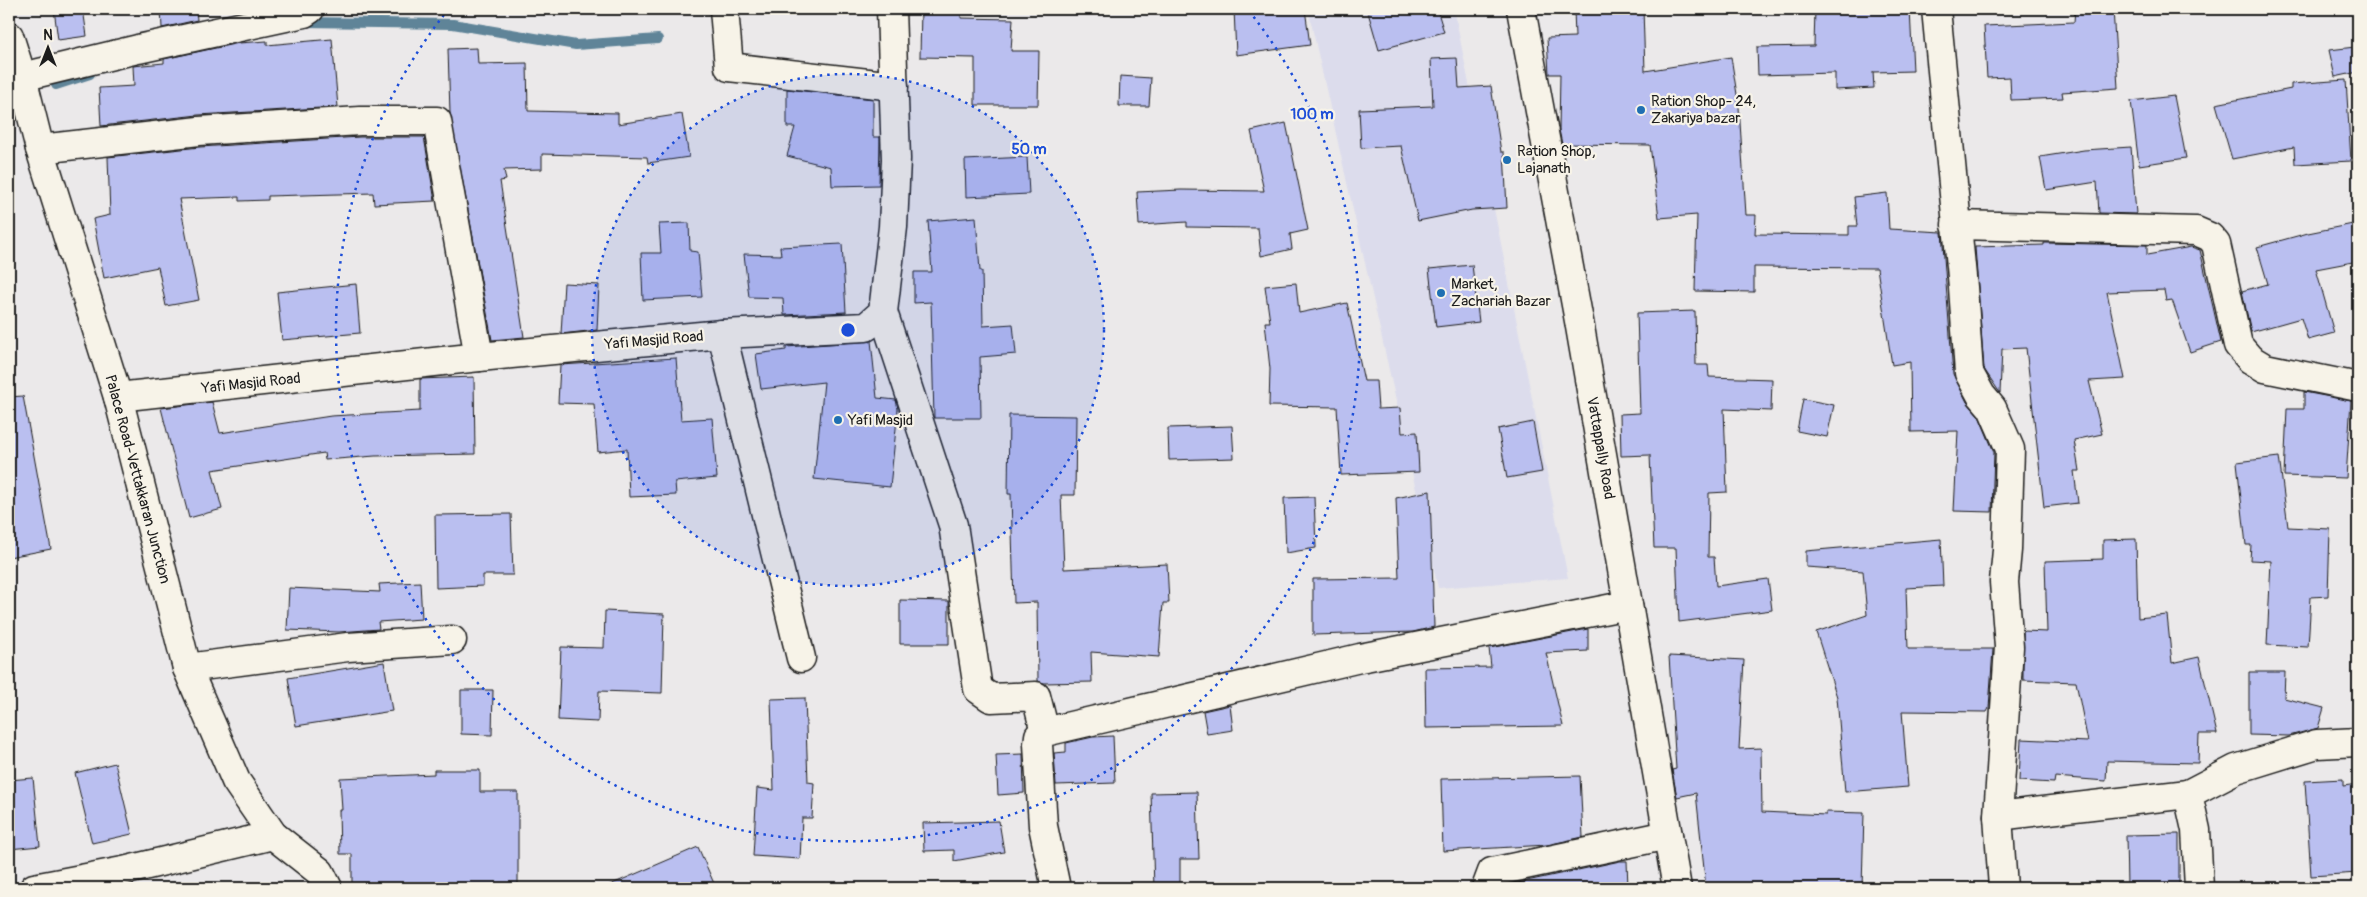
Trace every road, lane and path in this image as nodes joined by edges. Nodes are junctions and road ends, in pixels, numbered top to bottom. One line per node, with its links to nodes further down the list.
1 (310, 9): 7 (street)
2 (724, 9): 8 (street)
3 (891, 9): 8 (street)
4 (1521, 9): 16 (street, Vattappally Road)
5 (1936, 9): 10 (street)
6 (9, 36): 7 (street, Palace Road-Vettakkaran Junction)
7 (22, 77): 9 (street, Palace Road-Vettakkaran Junction)
8 (894, 86): 11 (street)
9 (40, 149): 13 (street); 15 (street, Palace Road-Vettakkaran Junction)
10 (1956, 225): 14 (street); 23 (street)
11 (883, 312): 12 (street, Yafi Masjid Road); 20 (street)
12 (722, 334): 13 (street, Yafi Masjid Road); 18 (street)
13 (479, 357): 15 (street, Yafi Masjid Road)
14 (2358, 387)
15 (118, 397): 19 (street, Palace Road-Vettakkaran Junction)
16 (1628, 605): 20 (street); 25 (street, Vattappally Road)
17 (452, 640): 19 (street)
18 (801, 658)
19 (187, 668): 24 (street, Palace Road-Vettakkaran Junction)
20 (1045, 732): 28 (street)
21 (2358, 742): 22 (street)
22 (2188, 794): 23 (street); 32 (street)
23 (1998, 816): 31 (street)
24 (273, 835): 26 (street); 27 (street, Palace Road-Vettakkaran Junction)
25 (1668, 835): 29 (street); 30 (street, Vattappally Road)
26 (34, 888)
27 (328, 888)
28 (1056, 888)
29 (1486, 888)
30 (1677, 888)
31 (2003, 888)
32 (2199, 888)

